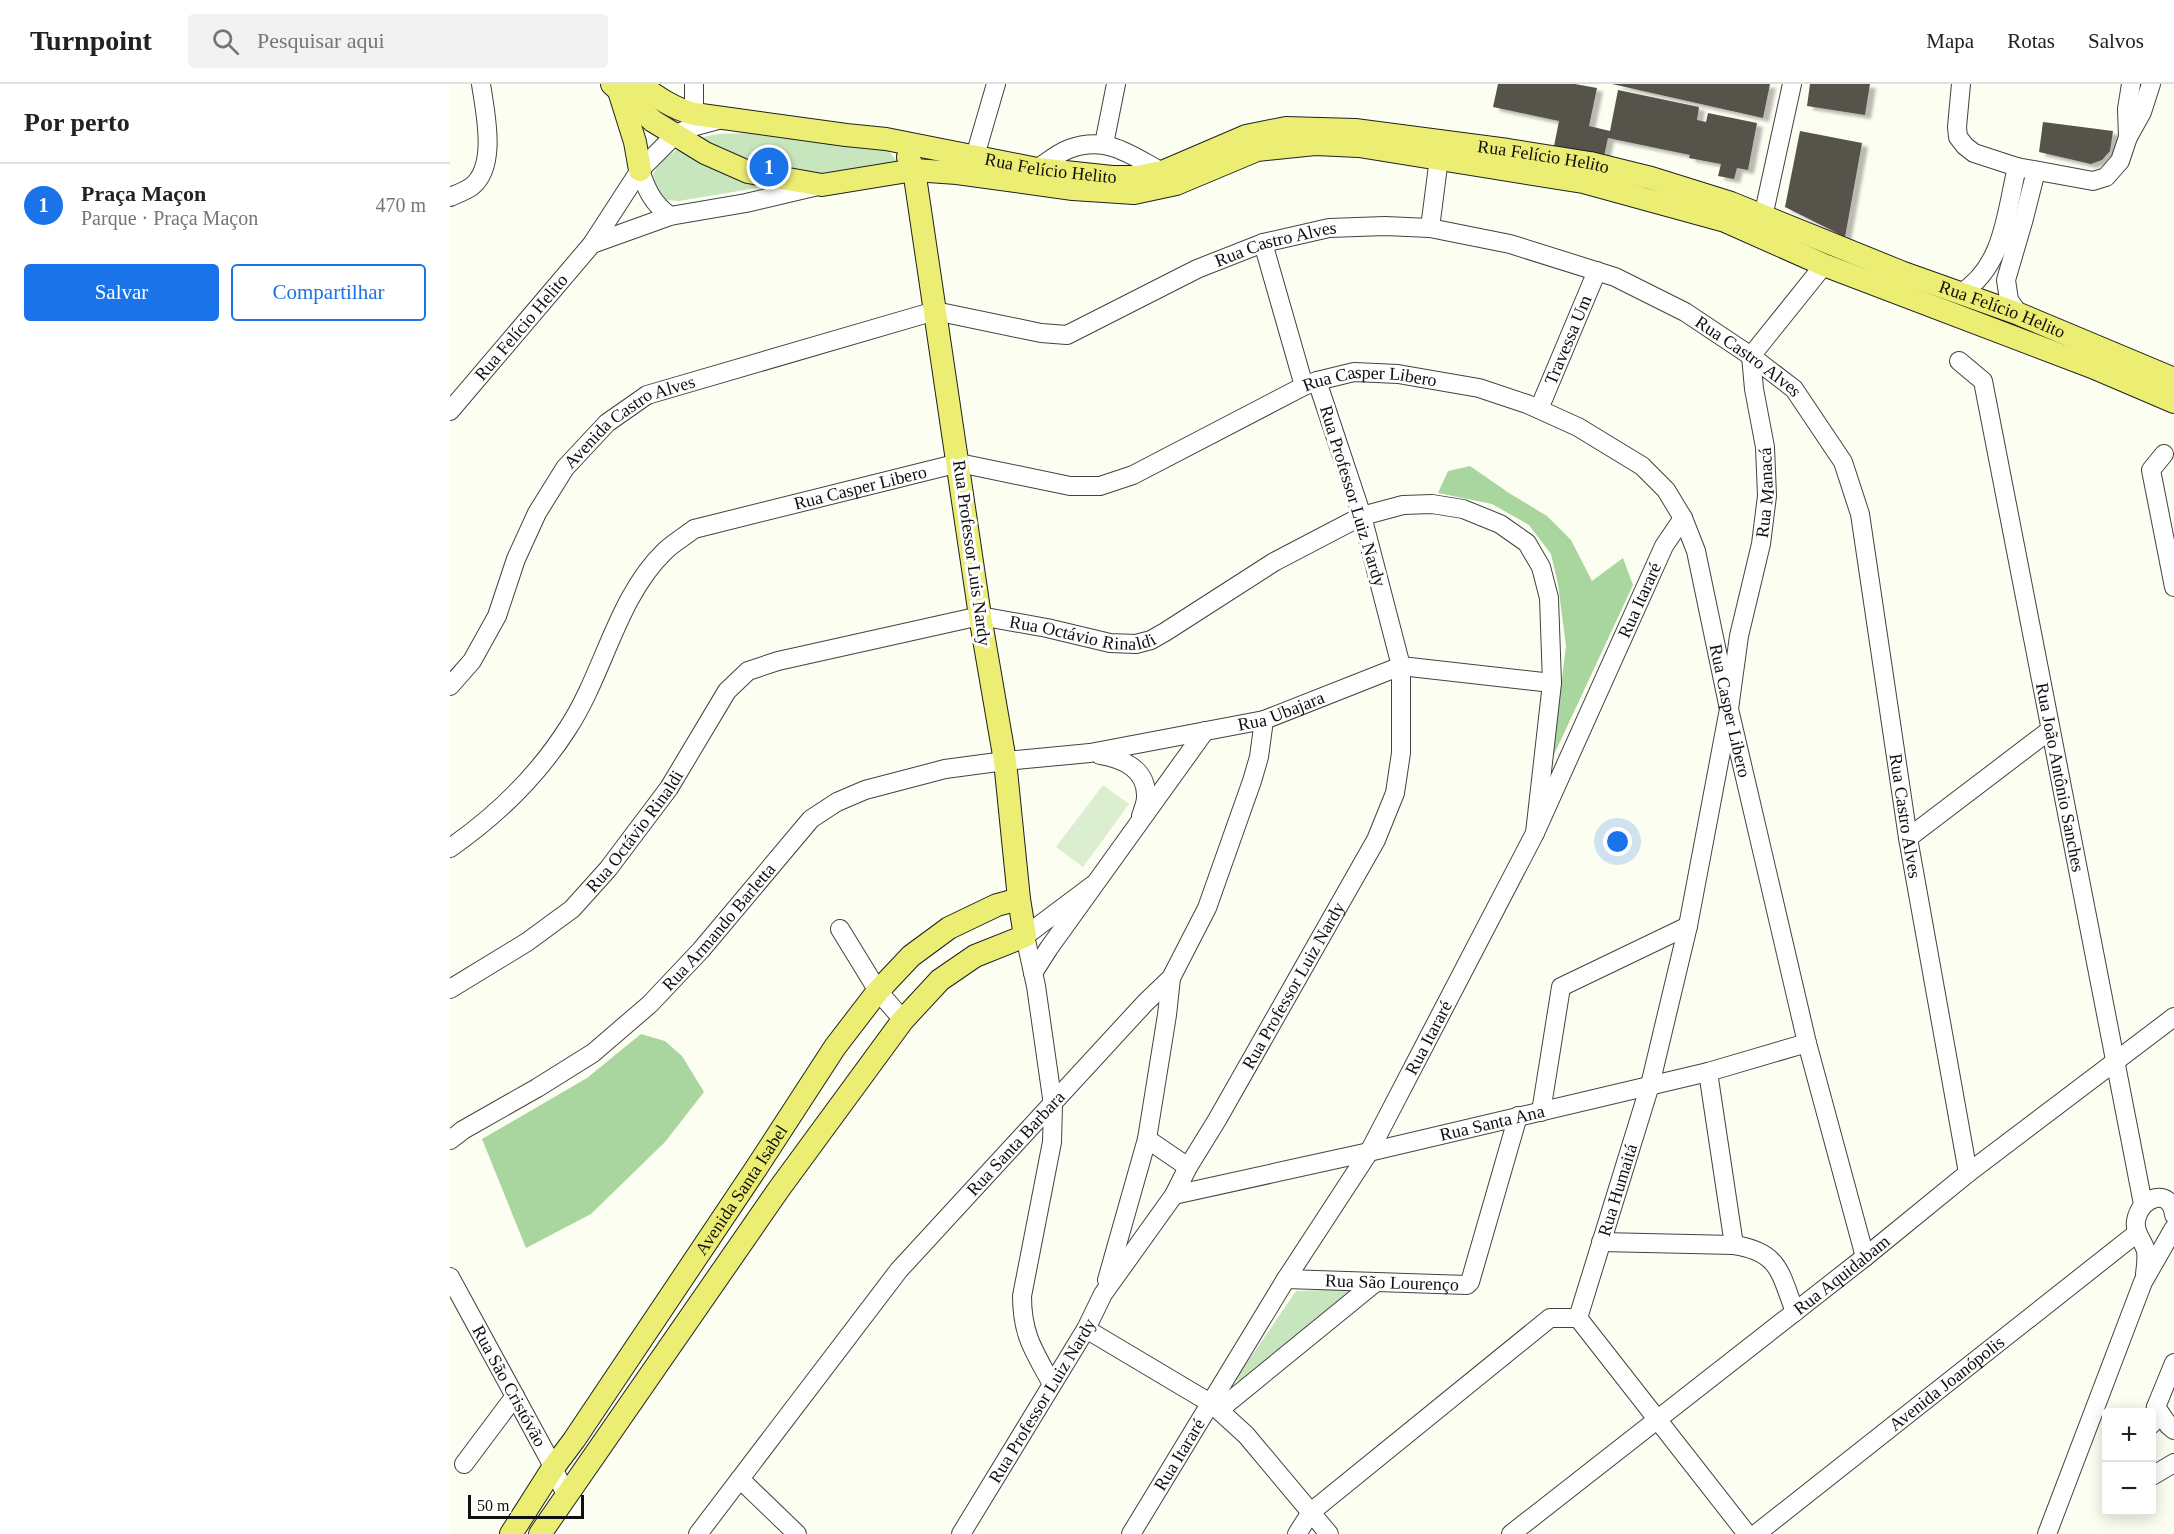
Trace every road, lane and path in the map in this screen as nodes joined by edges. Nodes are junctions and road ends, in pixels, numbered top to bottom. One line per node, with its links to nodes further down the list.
1 (481, 84): 25 (street)
2 (694, 84): 10 (street)
3 (996, 84): 16 (street)
4 (1116, 84): 15 (street)
5 (1792, 84): 27 (street)
6 (1961, 84): 18 (street)
7 (2131, 84): 13 (street)
8 (2151, 84): 13 (street)
9 (623, 86): 10 (main road, Rua Felício Helito); 12 (main road, Rua Felício Helito); 20 (main road)
10 (694, 114): 11 (main road, Rua Felício Helito)
11 (722, 119): 12 (street); 14 (main road, Rua Felício Helito)
12 (675, 135): 20 (street, Rua Felício Helito); 24 (main road, Rua Felício Helito)
13 (2128, 137): 22 (street)
14 (886, 139): 16 (main road, Rua Felício Helito); 21 (main road)
15 (1104, 144): 19 (street); 23 (street)
16 (975, 156): 19 (main road, Rua Felício Helito)
17 (1439, 158): 21 (main road, Rua Felício Helito); 28 (street); 31 (main road, Rua Felício Helito)
18 (2017, 167): 22 (street); 33 (street)
19 (1037, 169): 23 (main road, Rua Felício Helito)
20 (640, 170): 26 (street); 30 (street, Rua Felício Helito)
21 (914, 170): 24 (main road, Rua Felício Helito); 34 (main road, Rua Professor Luis Nardy)
22 (2036, 171): 35 (street)
23 (1162, 172): 27 (main road, Rua Felício Helito)
24 (822, 185): 26 (street)
25 (450, 197)
26 (670, 216): 30 (street)
27 (1763, 217): 33 (main road, Rua Felício Helito)
28 (1430, 228): 29 (street, Rua Castro Alves); 32 (street, Rua Castro Alves)
29 (1263, 243): 34 (street, Rua Castro Alves); 39 (street, Rua Professor Luiz Nardy)
30 (592, 244): 42 (street, Rua Felício Helito)
31 (1824, 265): 36 (street); 40 (main road, Rua Felício Helito)
32 (1597, 271): 36 (street, Rua Castro Alves); 41 (street, Travessa Um)
33 (1961, 293): 35 (main road, Rua Felício Helito)
34 (935, 311): 44 (main road, Rua Professor Luis Nardy); 51 (street, Avenida Castro Alves)
35 (2019, 314): 38 (main road, Rua Felício Helito)
36 (1751, 356): 52 (street, Rua Manacá); 60 (street, Rua Castro Alves)
37 (1959, 361): 54 (street, Rua João Antônio Sanches)
38 (2174, 379)
39 (1311, 384): 41 (street, Rua Casper Libero); 44 (street, Rua Casper Libero); 45 (street, Rua Professor Luiz Nardy)
40 (2174, 402)
41 (1539, 409): 46 (street, Rua Casper Libero)
42 (450, 411)
43 (2164, 454): 47 (street)
44 (959, 463): 48 (main road, Rua Professor Luis Nardy); 61 (street, Rua Casper Libero)
45 (1362, 516): 48 (street, Rua Octávio Rinaldi); 49 (street, Rua Professor Luiz Nardy); 50 (street, Rua Octávio Rinaldi)
46 (1683, 518): 52 (street, Rua Casper Libero); 59 (street, Rua Itararé)
47 (2174, 587)
48 (980, 616): 57 (main road, Rua Professor Luis Nardy); 69 (street, Rua Octávio Rinaldi)
49 (1401, 666): 50 (street, Rua Ubajara); 53 (street, Rua Ubajara); 83 (street, Rua Professor Luiz Nardy)
50 (1551, 682): 59 (street, Rua Octávio Rinaldi)
51 (450, 686)
52 (1729, 709): 64 (street, Rua Humaitá); 73 (street, Rua Casper Libero)
53 (1264, 720): 55 (street, Rua Ubajara); 68 (street, Rua Santa Barbara)
54 (2050, 730): 60 (street); 74 (street, Rua João Antônio Sanches)
55 (1205, 731): 56 (street, Rua Ubajara); 58 (street)
56 (1090, 753): 57 (street, Rua Ubajara); 58 (street)
57 (1005, 761): 63 (main road, Rua Professor Luis Nardy); 81 (street, Rua Armando Barletta)
58 (1140, 821): 62 (street)
59 (1535, 833): 82 (street, Rua Itararé)
60 (1908, 838): 84 (street, Rua Castro Alves)
61 (450, 848)
62 (1093, 885): 66 (street); 67 (street)
63 (1019, 898): 66 (main road, Rua Professor Luis Nardy); 70 (main road, Avenida Santa Isabel)
64 (1688, 926): 76 (street, Rua Humaitá); 78 (street)
65 (840, 928): 70 (street)
66 (1025, 936): 67 (street); 72 (main road, Avenida Santa Isabel)
67 (1033, 974): 77 (street)
68 (1171, 978): 77 (street, Rua Santa Barbara); 80 (street)
69 (450, 989)
70 (878, 991): 72 (street); 110 (main road, Avenida Santa Isabel)
71 (2174, 1017): 74 (street, Rua Aquidabam)
72 (903, 1020): 113 (main road, Avenida Santa Isabel)
73 (1807, 1043): 75 (street, Rua Santa Ana); 91 (street, Rua Casper Libero)
74 (2115, 1062): 84 (street, Rua Aquidabam); 86 (street, Rua João Antônio Sanches)
75 (1708, 1072): 76 (street, Rua Santa Ana); 90 (street)
76 (1650, 1085): 78 (street, Rua Santa Ana); 89 (street, Rua Humaitá)
77 (1053, 1105): 101 (street); 112 (street, Rua Santa Barbara)
78 (1541, 1112): 79 (street, Rua Santa Ana)
79 (1518, 1116): 82 (street, Rua Santa Ana); 93 (street, Rua São Lourenço)
80 (1147, 1139): 83 (street); 96 (street)
81 (450, 1140)
82 (1369, 1152): 85 (street, Rua Santa Ana); 92 (street, Rua Itararé)
83 (1188, 1167): 85 (street, Rua Professor Luiz Nardy)
84 (1968, 1173): 91 (street, Rua Aquidabam)
85 (1174, 1195): 96 (street, Rua Professor Luiz Nardy)
86 (2159, 1198): 87 (street); 88 (street)
87 (2172, 1227): 88 (street); 94 (street)
88 (2139, 1236): 94 (street); 125 (street, Avenida Joanópolis)
89 (1601, 1242): 90 (street); 98 (street, Rua Humaitá)
90 (1734, 1245): 97 (street)
91 (1865, 1257): 97 (street, Rua Aquidabam)
92 (1286, 1279): 93 (street, Rua São Lourenço); 103 (street, Rua Itararé)
93 (1376, 1282): 103 (street)
94 (2143, 1282): 126 (street)
95 (453, 1288): 102 (street, Rua São Cristóvão)
96 (1103, 1294): 99 (street, Rua Professor Luiz Nardy)
97 (1795, 1312): 106 (street, Rua Aquidabam)
98 (1578, 1318): 106 (street); 114 (street)
99 (1086, 1329): 101 (street, Rua Professor Luiz Nardy); 103 (street)
100 (2174, 1363): 104 (street)
101 (1052, 1384): 119 (street, Rua Professor Luiz Nardy)
102 (515, 1396): 109 (street); 110 (street, Rua São Cristóvão)
103 (1215, 1407): 114 (street); 120 (street, Rua Itararé)
104 (2156, 1410)
105 (2156, 1416): 107 (street)
106 (1658, 1420): 123 (street, Rua Aquidabam); 124 (street)
107 (2174, 1431)
108 (2174, 1462): 111 (street)
109 (464, 1464)
110 (553, 1468): 113 (street, Rua São Cristóvão); 115 (main road, Avenida Santa Isabel)
111 (2156, 1473)
112 (740, 1479): 117 (street, Rua Santa Barbara); 118 (street)
113 (567, 1497): 116 (main road, Avenida Santa Isabel)
114 (1311, 1512): 121 (street); 122 (street)
115 (511, 1534)
116 (540, 1534)
117 (698, 1534)
118 (798, 1534)
119 (961, 1534)
120 (1131, 1534)
121 (1297, 1534)
122 (1329, 1534)
123 (1511, 1534)
124 (1747, 1534)
125 (1755, 1534)
126 (2047, 1534)

